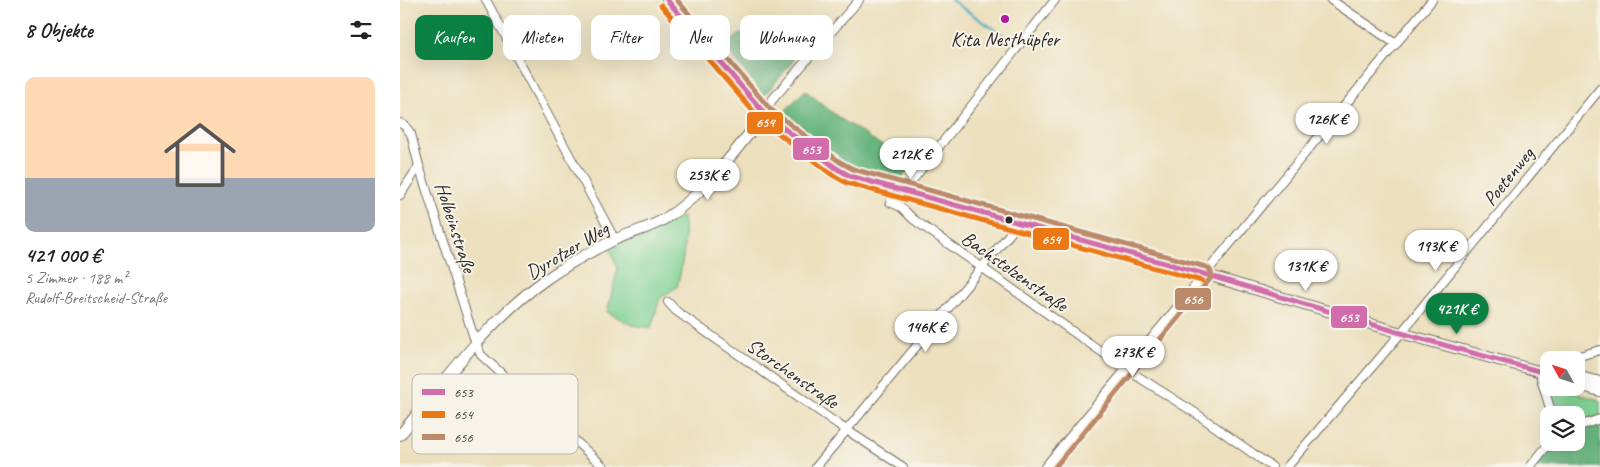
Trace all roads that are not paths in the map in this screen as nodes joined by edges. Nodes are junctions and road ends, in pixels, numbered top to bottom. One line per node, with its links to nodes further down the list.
1 (486, 0): 16 (street)
2 (668, 0): 9 (street)
3 (858, 0): 9 (street)
4 (1055, 0): 12 (street)
5 (1331, 0): 7 (street)
6 (1432, 0): 7 (street)
7 (1396, 44): 18 (street)
8 (1600, 88): 20 (street, Poetenweg)
9 (765, 114): 12 (street); 16 (street, Dyrotzer Weg)
10 (400, 123): 11 (street, Holbeinstraße)
11 (419, 166): 13 (street); 21 (street, Holbeinstraße)
12 (904, 191): 15 (street)
13 (400, 195)
14 (890, 202): 17 (street, Bachstelzenstraße)
15 (1018, 224): 17 (street); 18 (street)
16 (615, 240): 21 (street, Dyrotzer Weg)
17 (982, 267): 24 (street, Bachstelzenstraße); 35 (street)
18 (1204, 274): 20 (street); 24 (street)
19 (668, 302): 35 (street, Storchenstraße)
20 (1401, 333): 25 (street); 44 (street, Poetenweg)
21 (476, 344): 26 (street, Dyrotzer Weg); 27 (street, Holbeinstraße)
22 (1600, 350): 23 (street)
23 (1585, 354)
24 (1126, 369): 42 (street); 43 (street, Bachstelzenstraße)
25 (1540, 369)
26 (451, 374)
27 (502, 374)
28 (1585, 378): 29 (street)
29 (1600, 382)
30 (1585, 386): 31 (street)
31 (1600, 390)
32 (1600, 419): 34 (street)
33 (412, 421): 36 (street, Dyrotzer Weg)
34 (1585, 424)
35 (847, 430): 40 (street); 41 (street, Storchenstraße)
36 (400, 435)
37 (578, 443): 39 (street, Holbeinstraße)
38 (1543, 451): 45 (street)
39 (604, 467)
40 (816, 467)
41 (903, 467)
42 (1045, 467)
43 (1272, 467)
44 (1287, 467)
45 (1530, 467)

